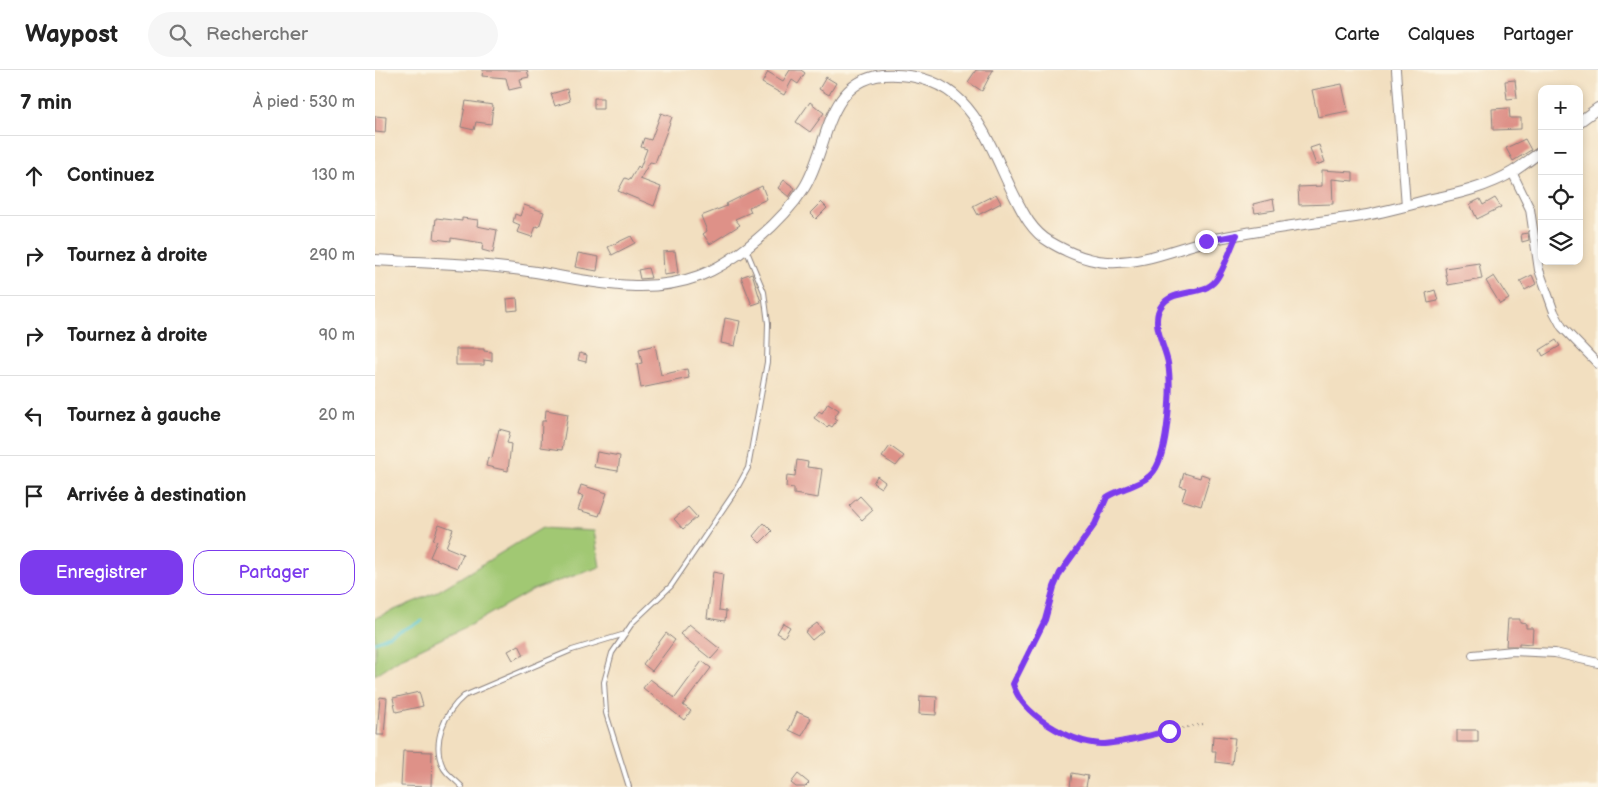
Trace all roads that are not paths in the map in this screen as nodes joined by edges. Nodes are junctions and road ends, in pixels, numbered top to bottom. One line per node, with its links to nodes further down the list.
1 (1396, 70): 6 (street)
2 (1598, 108): 3 (street)
3 (1583, 119)
4 (1538, 154): 5 (street)
5 (1512, 172): 6 (street); 9 (street)
6 (1406, 206): 7 (street)
7 (746, 249): 8 (street); 10 (lane)
8 (375, 260)
9 (1598, 364)
10 (625, 634): 13 (lane); 14 (lane)
11 (1473, 655): 12 (street)
12 (1598, 663)
13 (629, 786): 15 (lane)
14 (462, 787)
15 (624, 787)

